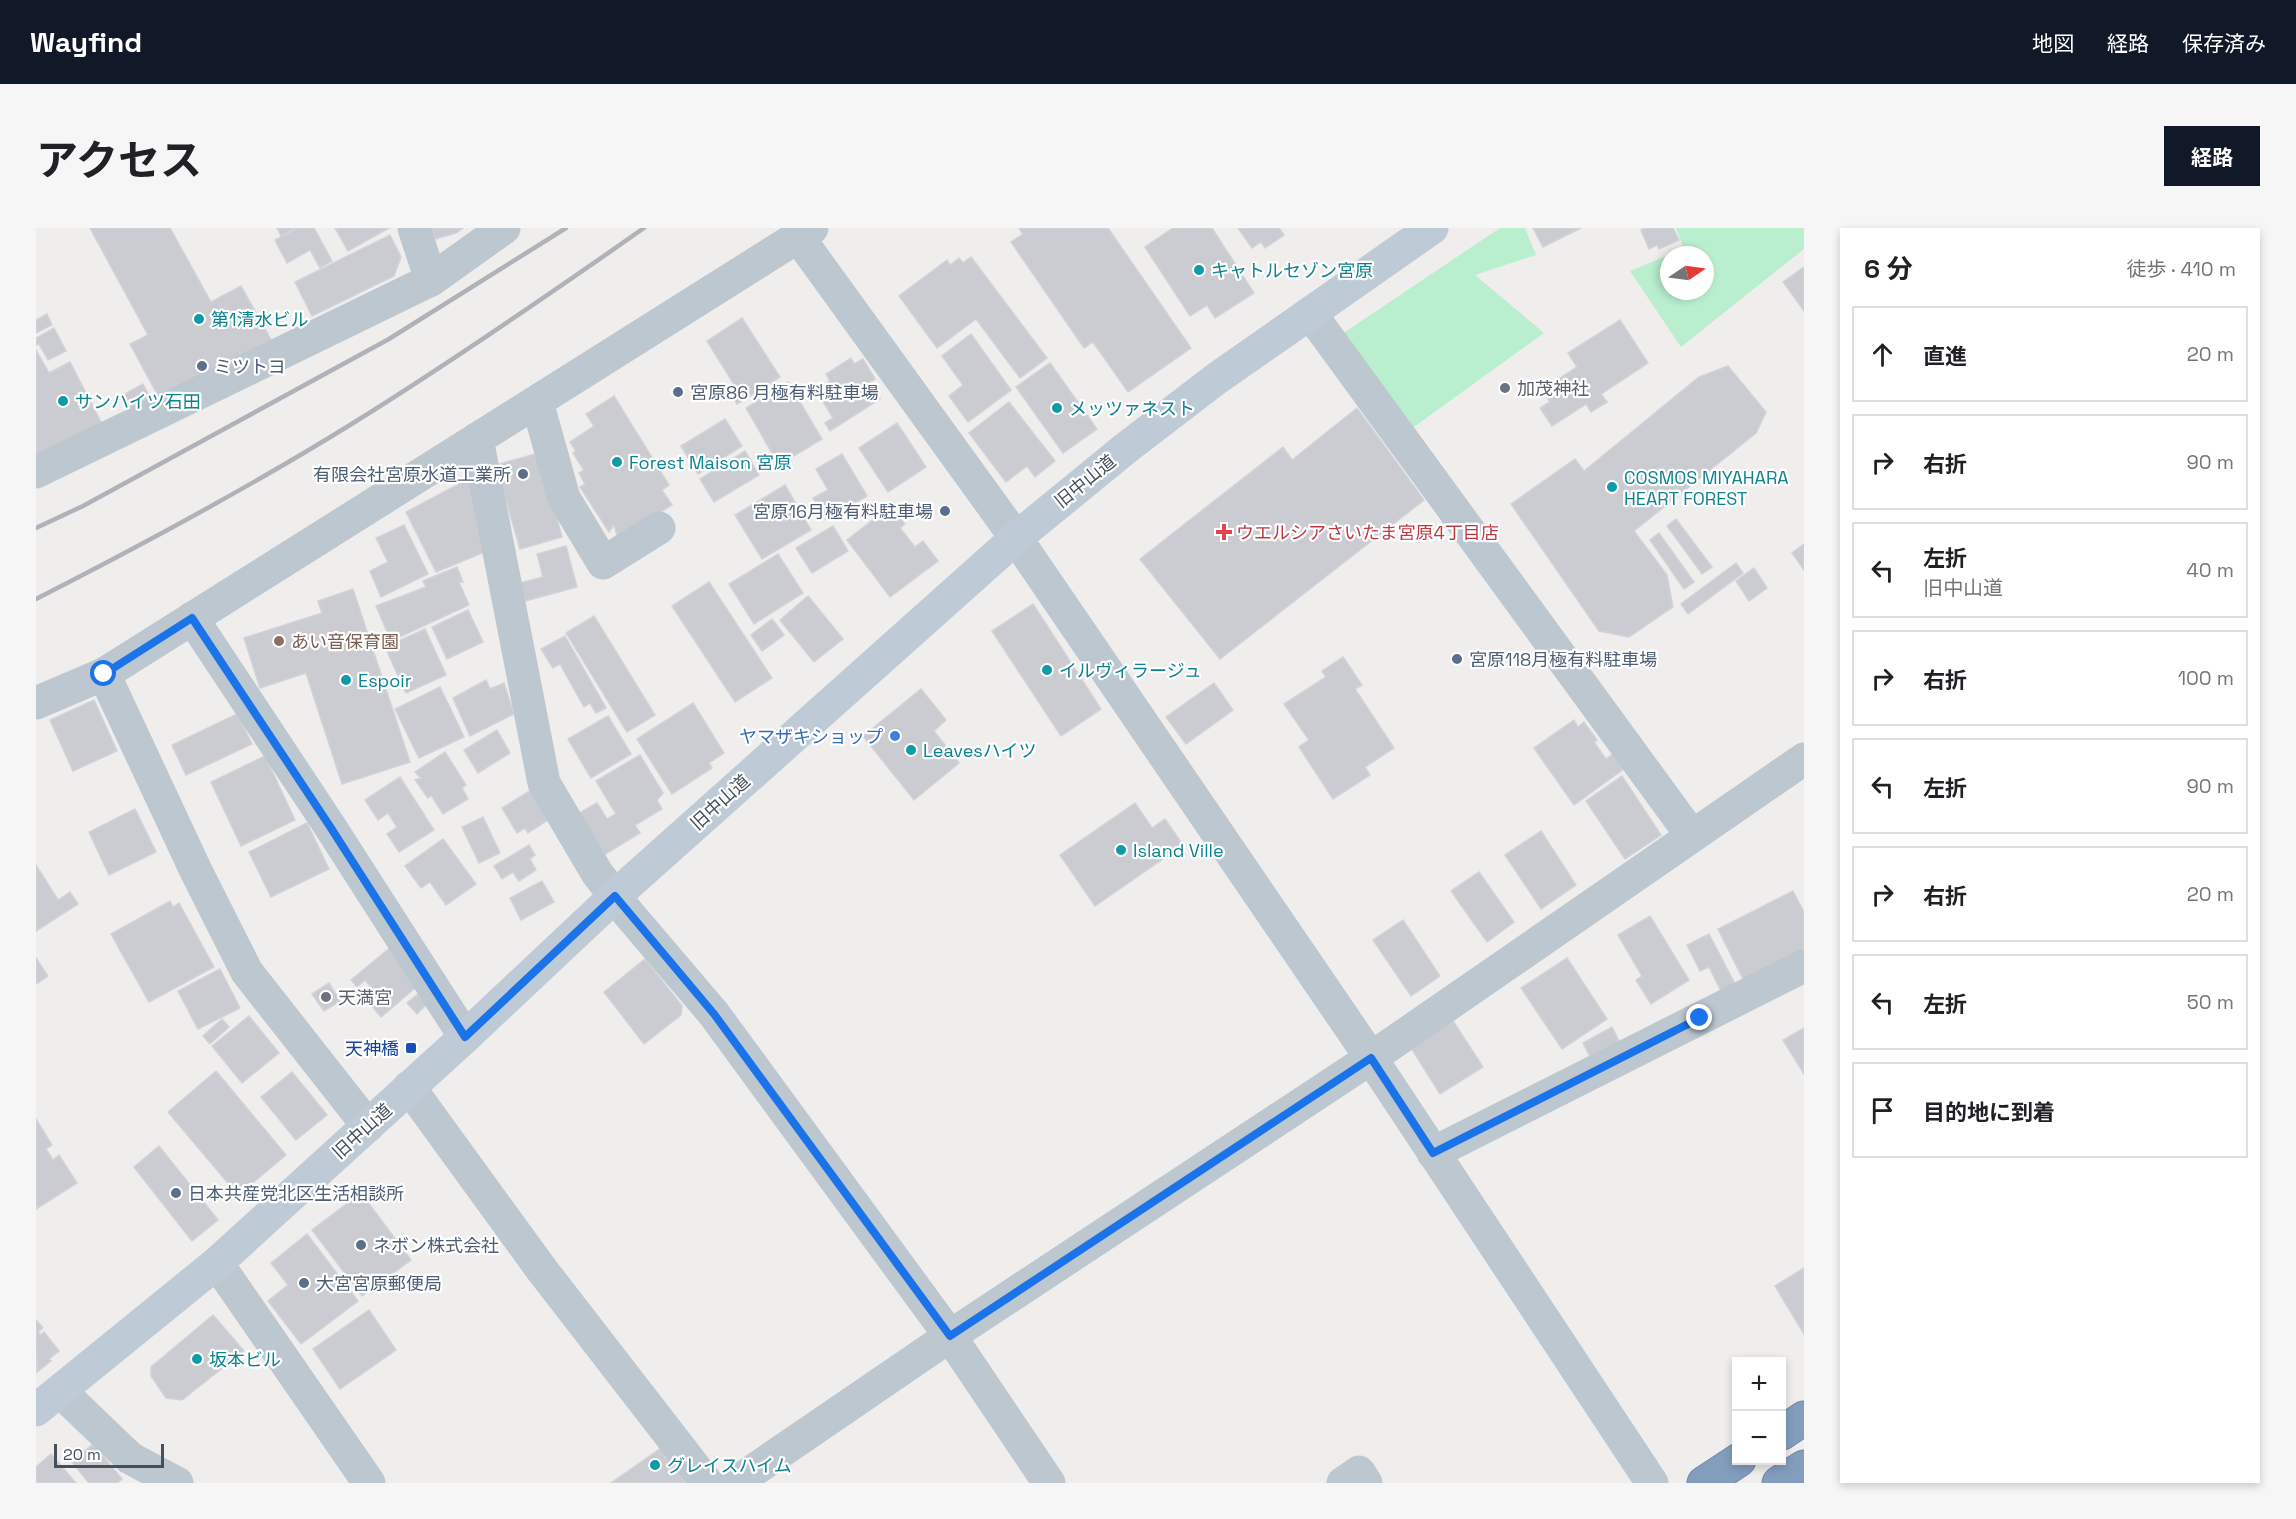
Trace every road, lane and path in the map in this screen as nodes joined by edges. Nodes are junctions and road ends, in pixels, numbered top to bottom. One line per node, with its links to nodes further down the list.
1 (414, 228): 5 (street)
2 (504, 228): 5 (street)
3 (1432, 228): 6 (main road, 旧中山道)
4 (806, 233): 7 (street); 11 (street)
5 (430, 280): 9 (street)
6 (1310, 313): 11 (main road, 旧中山道); 16 (street)
7 (537, 402): 8 (street); 10 (street)
8 (477, 439): 12 (street); 17 (street)
9 (36, 472)
10 (659, 528)
11 (1016, 538): 17 (main road, 旧中山道); 20 (street)
12 (192, 618): 13 (street); 19 (street)
13 (104, 674): 14 (street); 22 (street)
14 (36, 703)
15 (1804, 759): 16 (street)
16 (1692, 836): 20 (street)
17 (615, 896): 19 (main road, 旧中山道); 25 (street)
18 (1804, 966): 23 (street)
19 (465, 1037): 21 (main road, 旧中山道)
20 (1371, 1058): 23 (street); 25 (street)
21 (410, 1087): 22 (main road, 旧中山道); 33 (street)
22 (368, 1126): 24 (main road, 旧中山道)
23 (1433, 1153): 38 (street)
24 (217, 1263): 26 (main road, 旧中山道); 32 (street)
25 (950, 1336): 34 (street); 35 (street)
26 (48, 1401): 31 (street)
27 (1804, 1418): 28 (highway)
28 (1786, 1429)
29 (1732, 1465): 39 (highway)
30 (1804, 1467): 40 (highway)
31 (177, 1483)
32 (369, 1483)
33 (707, 1483)
34 (735, 1483)
35 (1049, 1483)
36 (1343, 1483): 37 (street)
37 (1366, 1483)
38 (1652, 1483)
39 (1704, 1483)
40 (1779, 1483)

